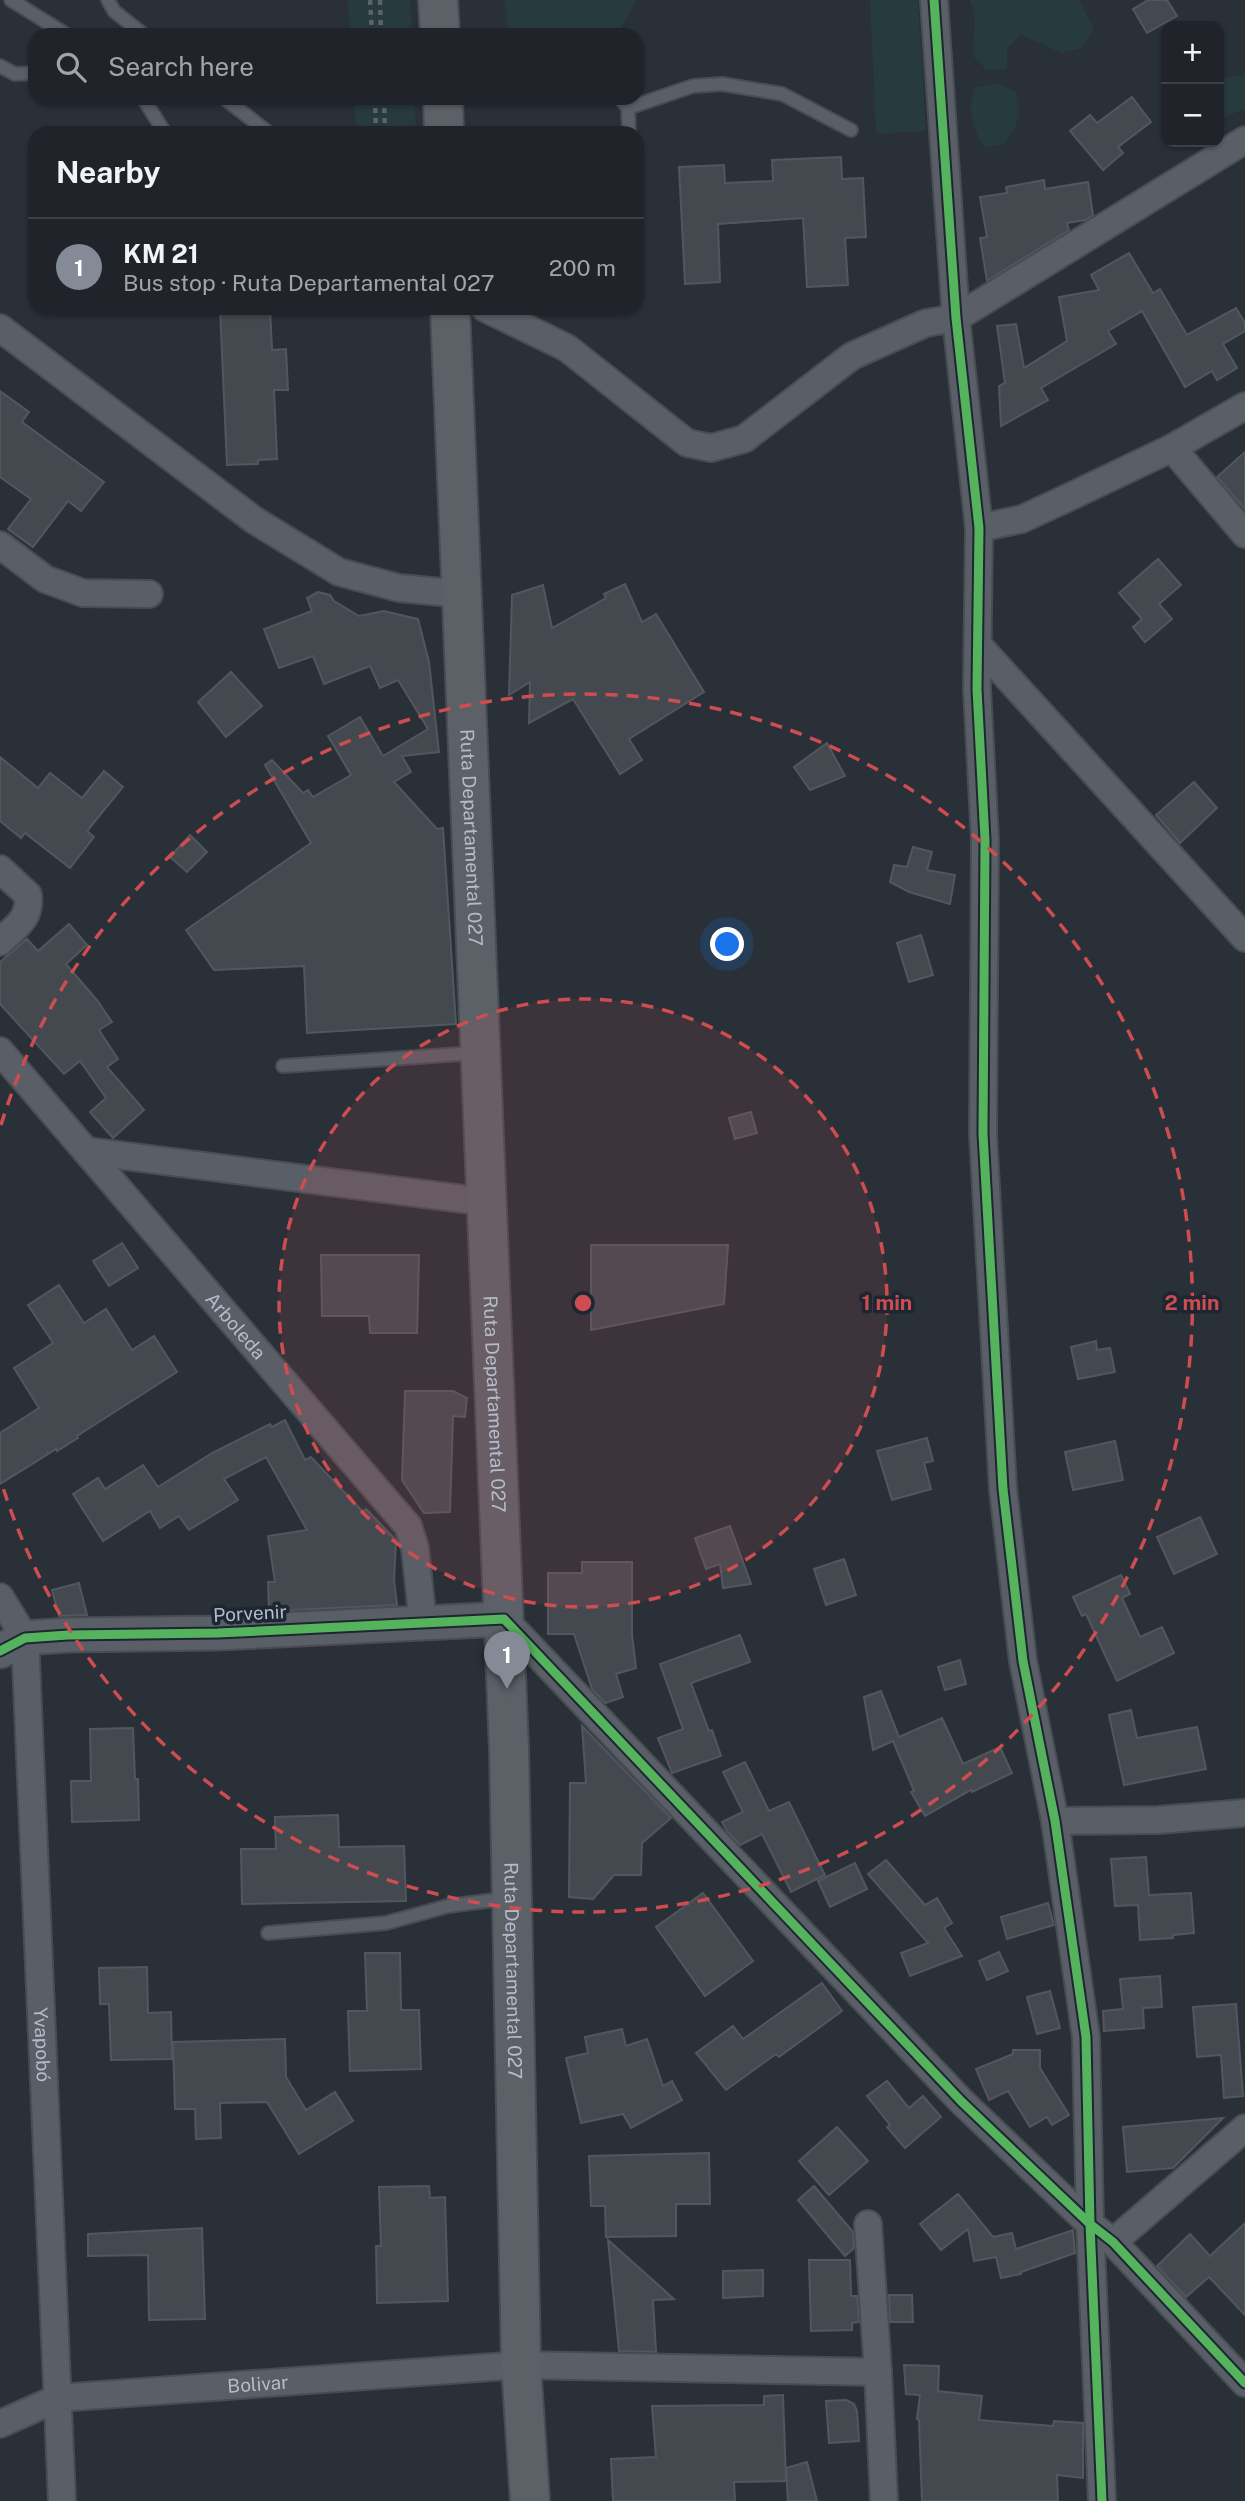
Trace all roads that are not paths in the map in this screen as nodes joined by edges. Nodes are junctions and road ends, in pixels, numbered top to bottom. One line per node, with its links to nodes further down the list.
1 (10, 0): 5 (lane)
2 (108, 0): 6 (lane)
3 (439, 0): 7 (main road)
4 (934, 0): 23 (street)
5 (56, 28)
6 (135, 28)
7 (440, 28)
8 (0, 66): 9 (lane)
9 (28, 73)
10 (644, 98): 19 (lane)
11 (148, 105): 15 (lane)
12 (233, 105): 16 (lane)
13 (443, 105): 17 (main road)
14 (624, 105): 18 (lane)
15 (161, 126)
16 (260, 126)
17 (444, 126)
18 (628, 126)
19 (852, 130)
20 (1245, 139): 23 (street)
21 (450, 315): 31 (main road, Ruta Departamental 027)
22 (499, 315): 23 (street)
23 (956, 318): 27 (street)
24 (0, 328): 31 (street)
25 (1245, 405): 26 (street)
26 (1172, 448): 27 (street); 28 (street)
27 (979, 528): 32 (street)
28 (1245, 534)
29 (0, 545): 30 (street)
30 (149, 594)
31 (462, 594): 37 (main road, Ruta Departamental 027)
32 (978, 645): 34 (street); 46 (street)
33 (0, 869): 35 (street)
34 (1245, 938)
35 (0, 942)
36 (0, 1051): 39 (street, Arboleda)
37 (480, 1053): 38 (lane); 40 (main road, Ruta Departamental 027)
38 (283, 1066)
39 (86, 1151): 40 (street); 43 (street, Arboleda)
40 (487, 1202): 42 (main road, Ruta Departamental 027)
41 (0, 1597): 44 (street, Yvapobó)
42 (504, 1619): 43 (street, Porvenir); 47 (main road, Ruta Departamental 027); 51 (street)
43 (423, 1623): 44 (street, Porvenir)
44 (12, 1644): 56 (street, Yvapobó)
45 (1245, 1813): 46 (street)
46 (1055, 1821): 51 (street)
47 (513, 1898): 48 (lane); 53 (main road, Ruta Departamental 027)
48 (268, 1933)
49 (1245, 2128): 52 (street)
50 (868, 2224): 54 (street)
51 (1090, 2224): 52 (street); 61 (street)
52 (1113, 2242): 55 (street)
53 (521, 2365): 54 (street, Bolivar); 56 (street, Bolivar); 59 (main road, Ruta Departamental 027)
54 (878, 2372): 60 (street)
55 (1245, 2384)
56 (58, 2398): 57 (street, Bolivar); 58 (street, Yvapobó)
57 (0, 2424)
58 (62, 2501)
59 (530, 2501)
60 (884, 2501)
61 (1102, 2501)

